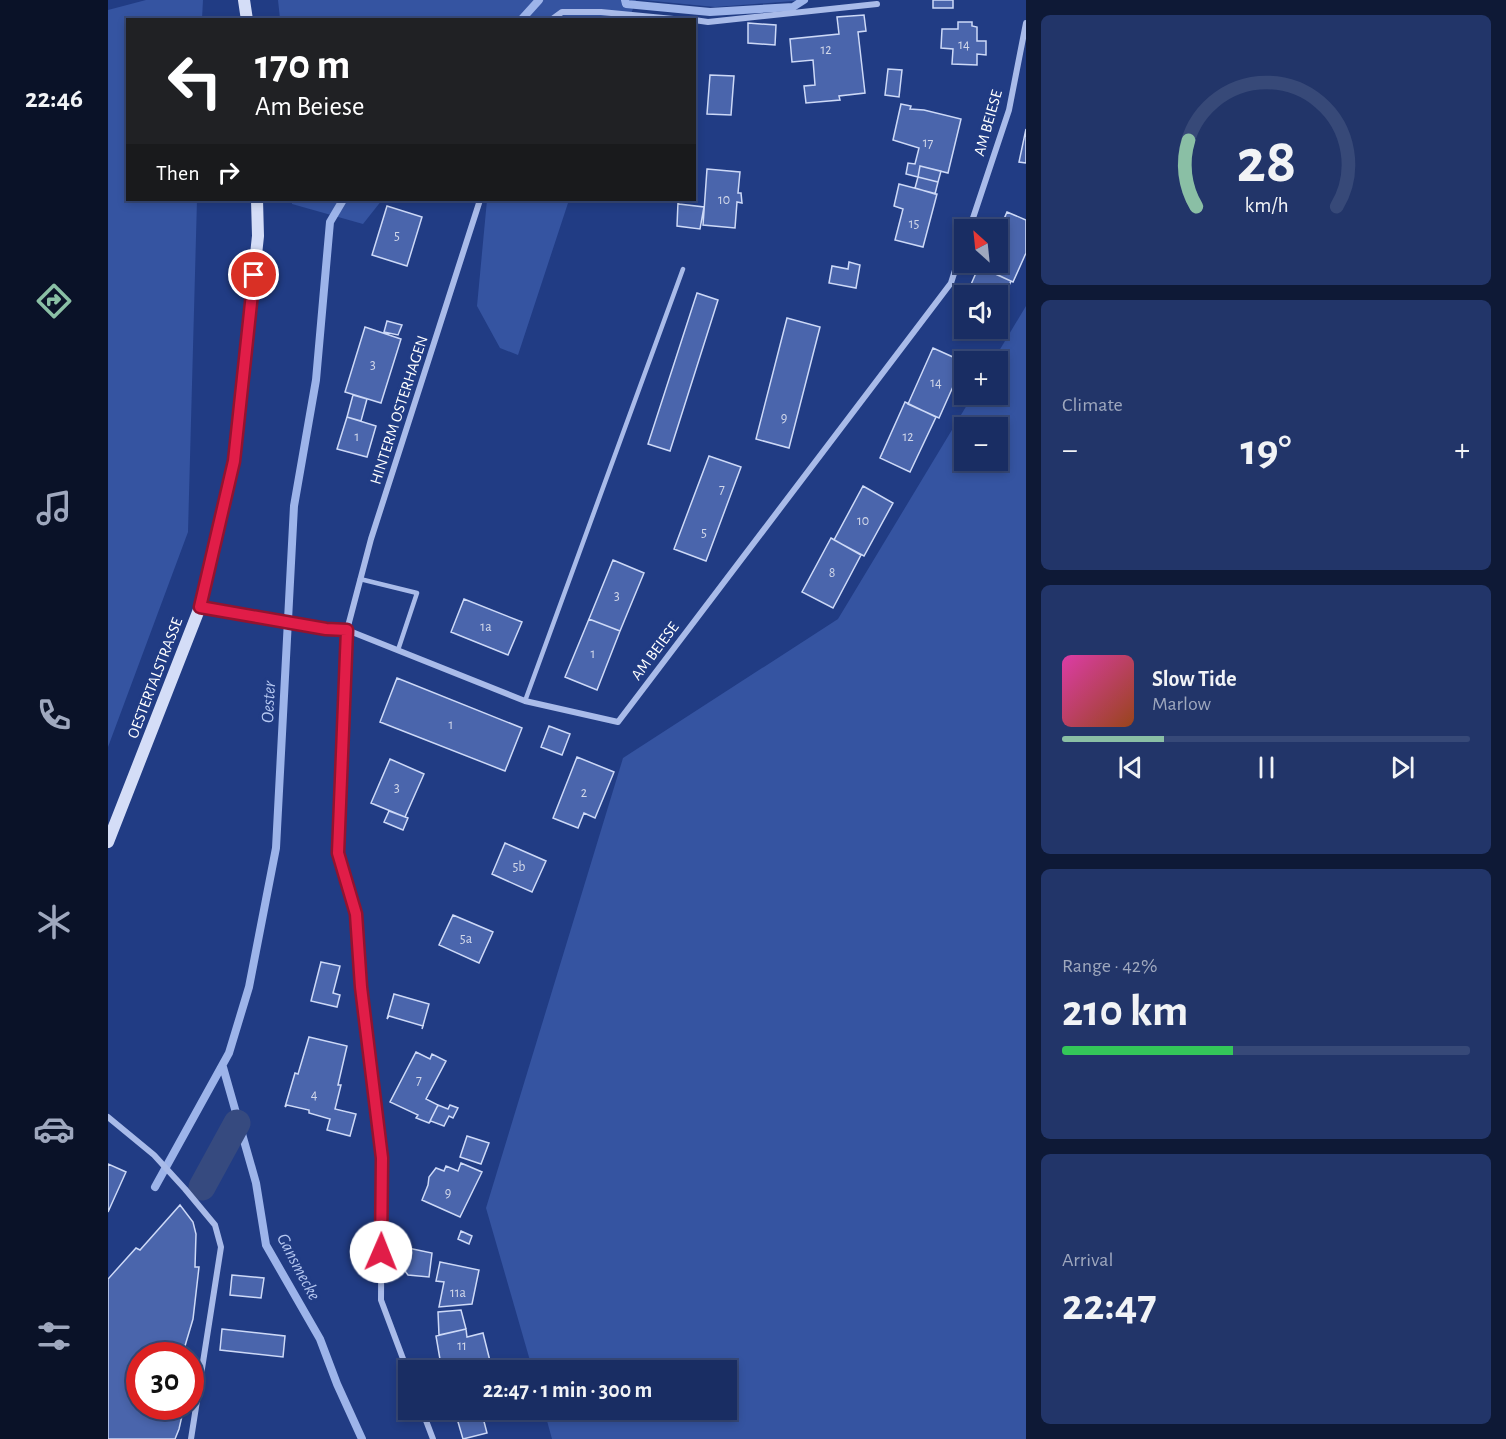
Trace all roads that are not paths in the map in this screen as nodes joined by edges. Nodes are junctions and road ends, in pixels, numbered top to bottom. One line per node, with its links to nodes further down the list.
1 (244, 0): 3 (main road)
2 (877, 4): 6 (street)
3 (247, 18)
4 (554, 18): 5 (street)
5 (663, 18)
6 (696, 20)
7 (1026, 23): 10 (street, AM BEIESE)
8 (257, 201): 14 (main road, OESTERTALSTRASSE)
9 (480, 201): 13 (street, HINTERM OSTERHAGEN)
10 (973, 219)
11 (683, 269): 17 (lane)
12 (954, 273): 17 (street, AM BEIESE)
13 (360, 579): 15 (street, HINTERM OSTERHAGEN); 16 (lane)
14 (200, 607): 15 (street, AM BEIESE); 18 (main road, OESTERTALSTRASSE)
15 (347, 630): 16 (street, AM BEIESE); 20 (street, HINTERM OSTERHAGEN)
16 (398, 650): 17 (street, AM BEIESE)
17 (525, 700)
18 (108, 842)
19 (108, 1117): 22 (street)
20 (404, 1360)
21 (426, 1420): 23 (street)
22 (191, 1439)
23 (433, 1439)

